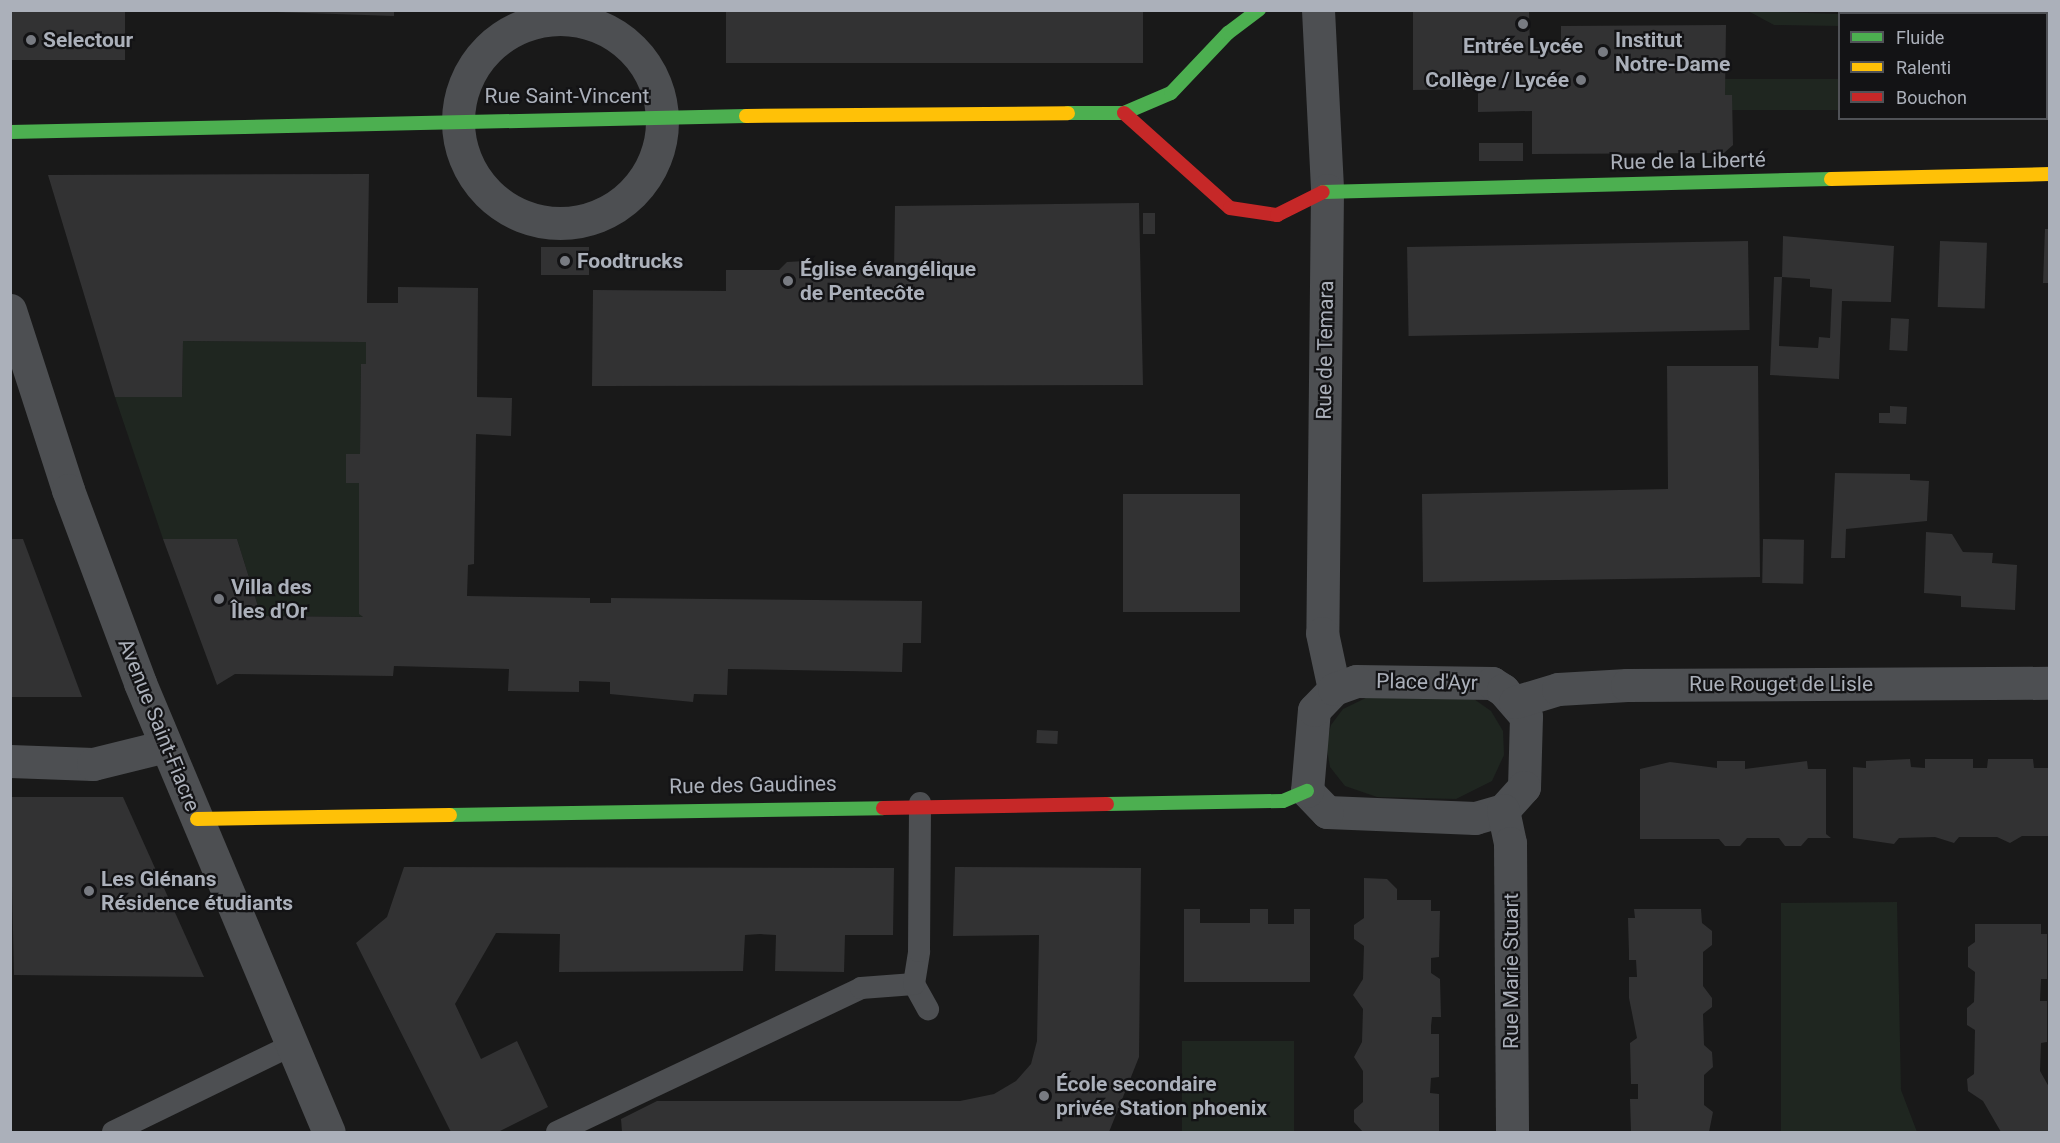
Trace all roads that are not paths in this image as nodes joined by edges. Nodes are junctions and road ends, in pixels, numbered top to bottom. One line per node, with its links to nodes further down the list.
1 (1258, 10): 4 (street, Rue Saint-Vincent)
2 (1318, 10): 9 (street, Rue de Temara)
3 (564, 14): 5 (street); 6 (street)
4 (1124, 113): 5 (street, Rue Saint-Vincent); 9 (street)
5 (663, 117): 6 (street, Rue Saint-Vincent); 6 (street)
6 (457, 118): 7 (street, Rue Saint-Vincent)
7 (10, 132)
8 (2049, 174): 9 (street, Rue de la Liberté)
9 (1327, 190): 12 (street, Rue de Temara)
10 (10, 310): 14 (street, Avenue Saint-Fiacre)
11 (2049, 683): 13 (street, Rue Rouget de Lisle)
12 (1334, 689): 13 (street, Place d'Ayr); 16 (street)
13 (1515, 702): 18 (street, Place d'Ayr)
14 (166, 746): 15 (street); 19 (street, Avenue Saint-Fiacre)
15 (10, 761)
16 (1307, 791): 17 (street, Rue des Gaudines); 18 (street)
17 (920, 803): 19 (street, Rue des Gaudines); 20 (lane)
18 (1503, 810): 26 (street, Rue Marie Stuart)
19 (197, 819): 22 (street, Avenue Saint-Fiacre)
20 (914, 984): 21 (lane); 25 (lane)
21 (928, 1009)
22 (290, 1046): 23 (lane); 24 (street, Avenue Saint-Fiacre)
23 (113, 1132)
24 (329, 1132)
25 (557, 1132)
26 (1512, 1132)

